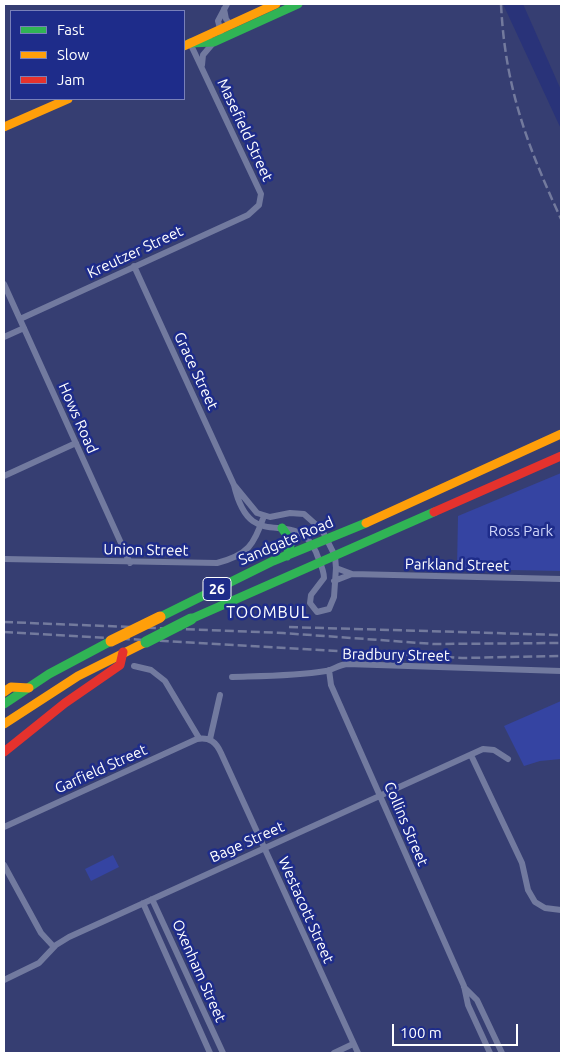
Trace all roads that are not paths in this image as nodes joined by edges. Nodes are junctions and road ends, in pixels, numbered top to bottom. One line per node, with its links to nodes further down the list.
1 (276, 4): 4 (main road)
2 (298, 4): 4 (main road)
3 (226, 6): 4 (street); 4 (street, Masefield Street)
4 (222, 33): 5 (main road); 6 (street, Masefield Street)
5 (187, 45): 6 (street, Masefield Street)
6 (202, 66): 9 (street, Masefield Street)
7 (66, 100): 8 (main road)
8 (4, 127)
9 (260, 205): 10 (street, Kreutzer Street)
10 (134, 266): 12 (street, Kreutzer Street); 19 (street, Grace Street)
11 (4, 284): 12 (street, Hows Road)
12 (20, 319): 13 (street, Hows Road)
13 (24, 328): 14 (street); 16 (street, Hows Road)
14 (4, 337)
15 (561, 434): 23 (main road, Sandgate Road / 26)
16 (76, 443): 18 (street); 29 (street, Hows Road)
17 (561, 456): 28 (main road, 26)
18 (4, 476)
19 (234, 485): 20 (street, Grace Street); 21 (street, Grace Street)
20 (264, 516): 21 (street, Union Street); 23 (street)
21 (261, 526): 22 (street); 29 (street, Union Street)
22 (282, 528): 24 (street); 25 (main road)
23 (328, 540): 24 (main road, Sandgate Road / 26); 28 (street)
24 (313, 546): 25 (main road, Sandgate Road / 26); 27 (street)
25 (287, 556): 38 (main road, Sandgate Road / 26, bridge)
26 (4, 559): 29 (street, Union Street)
27 (320, 562): 28 (main road, 26); 32 (street); 33 (main road, 26, bridge)
28 (335, 562): 30 (street, Parkland Street); 32 (street)
29 (130, 563)
30 (352, 574): 31 (street, Parkland Street); 32 (street, Parkland Street)
31 (561, 579)
32 (334, 581)
33 (123, 652): 42 (main road, 26); 45 (main road)
34 (134, 666): 43 (street)
35 (329, 670): 36 (street, Bradbury Street); 37 (street, Bradbury Street); 48 (street, Collins Street)
36 (561, 671)
37 (232, 677)
38 (29, 688): 39 (main road, Sandgate Road); 41 (main road, Sandgate Road / 26)
39 (4, 692)
40 (220, 695): 44 (street)
41 (4, 704)
42 (4, 724)
43 (199, 738): 44 (street, Garfield Street); 49 (street, Garfield Street)
44 (210, 739): 50 (street, Westacott Street)
45 (4, 752)
46 (471, 755): 47 (street, Bage Street); 48 (street, Bage Street); 54 (street)
47 (508, 759)
48 (380, 796): 50 (street, Bage Street); 57 (street, Collins Street)
49 (4, 827)
50 (264, 848): 52 (street, Bage Street); 58 (street, Westacott Street)
51 (4, 865): 55 (street)
52 (152, 899): 53 (street, Bage Street); 60 (street, Oxenham Street)
53 (143, 903): 55 (street, Bage Street); 59 (street, Oxenham Street)
54 (561, 910)
55 (54, 948): 56 (street, Bage Street)
56 (4, 980)
57 (464, 986): 63 (street, Collins Street); 64 (street, Collins Street)
58 (354, 1044): 61 (street); 62 (street, Westacott Street)
59 (210, 1053)
60 (222, 1053)
61 (334, 1053)
62 (358, 1053)
63 (490, 1053)
64 (502, 1053)

